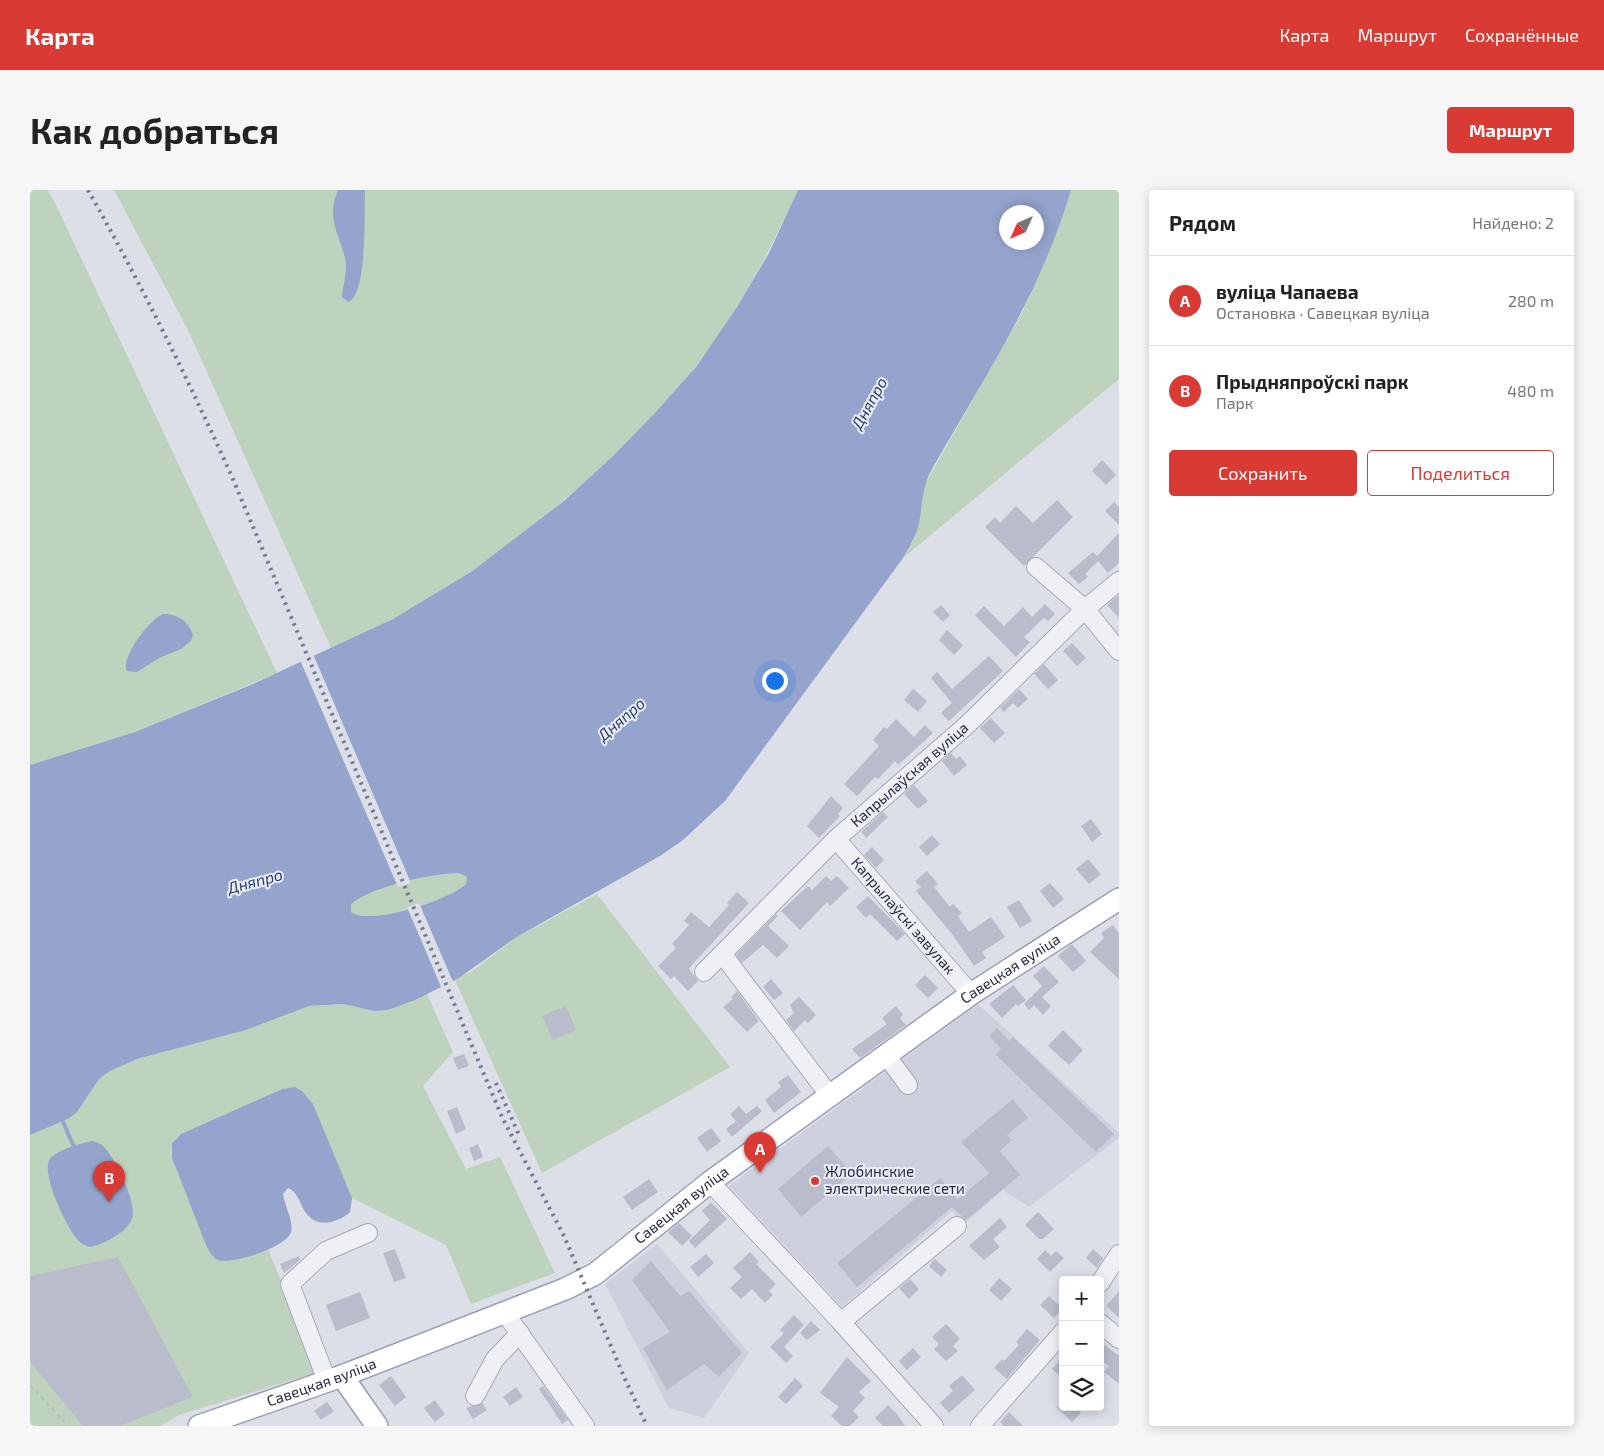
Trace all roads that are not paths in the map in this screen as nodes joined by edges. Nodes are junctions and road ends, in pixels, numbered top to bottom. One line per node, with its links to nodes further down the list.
1 (1036, 567): 3 (street)
2 (1119, 581): 3 (street, Капрылаўская вуліца)
3 (1085, 608): 4 (street); 5 (street, Капрылаўская вуліца)
4 (1119, 651)
5 (836, 839): 7 (street, Капрылаўская вуліца); 9 (street, Капрылаўскі завулак)
6 (1119, 899): 9 (main road, Савецкая вуліца)
7 (723, 955): 8 (street, Капрылаўская вуліца); 12 (street)
8 (704, 972)
9 (971, 994): 10 (main road, Савецкая вуліца)
10 (886, 1055): 11 (street); 12 (main road, Савецкая вуліца)
11 (908, 1085)
12 (830, 1096): 13 (main road, Савецкая вуліца)
13 (710, 1182): 18 (main road, Савецкая вуліца); 19 (street)
14 (957, 1226): 19 (street)
15 (368, 1233): 24 (street)
16 (1119, 1254): 17 (street)
17 (1104, 1276)
18 (505, 1313): 21 (street); 24 (main road, Савецкая вуліца)
19 (841, 1322): 29 (street)
20 (1104, 1326): 23 (street)
21 (520, 1333): 25 (street); 28 (street)
22 (1059, 1337): 30 (street)
23 (1119, 1339)
24 (334, 1379): 26 (main road, Савецкая вуліца); 27 (main road)
25 (476, 1396)
26 (199, 1426)
27 (376, 1426)
28 (585, 1426)
29 (934, 1426)
30 (980, 1426)

